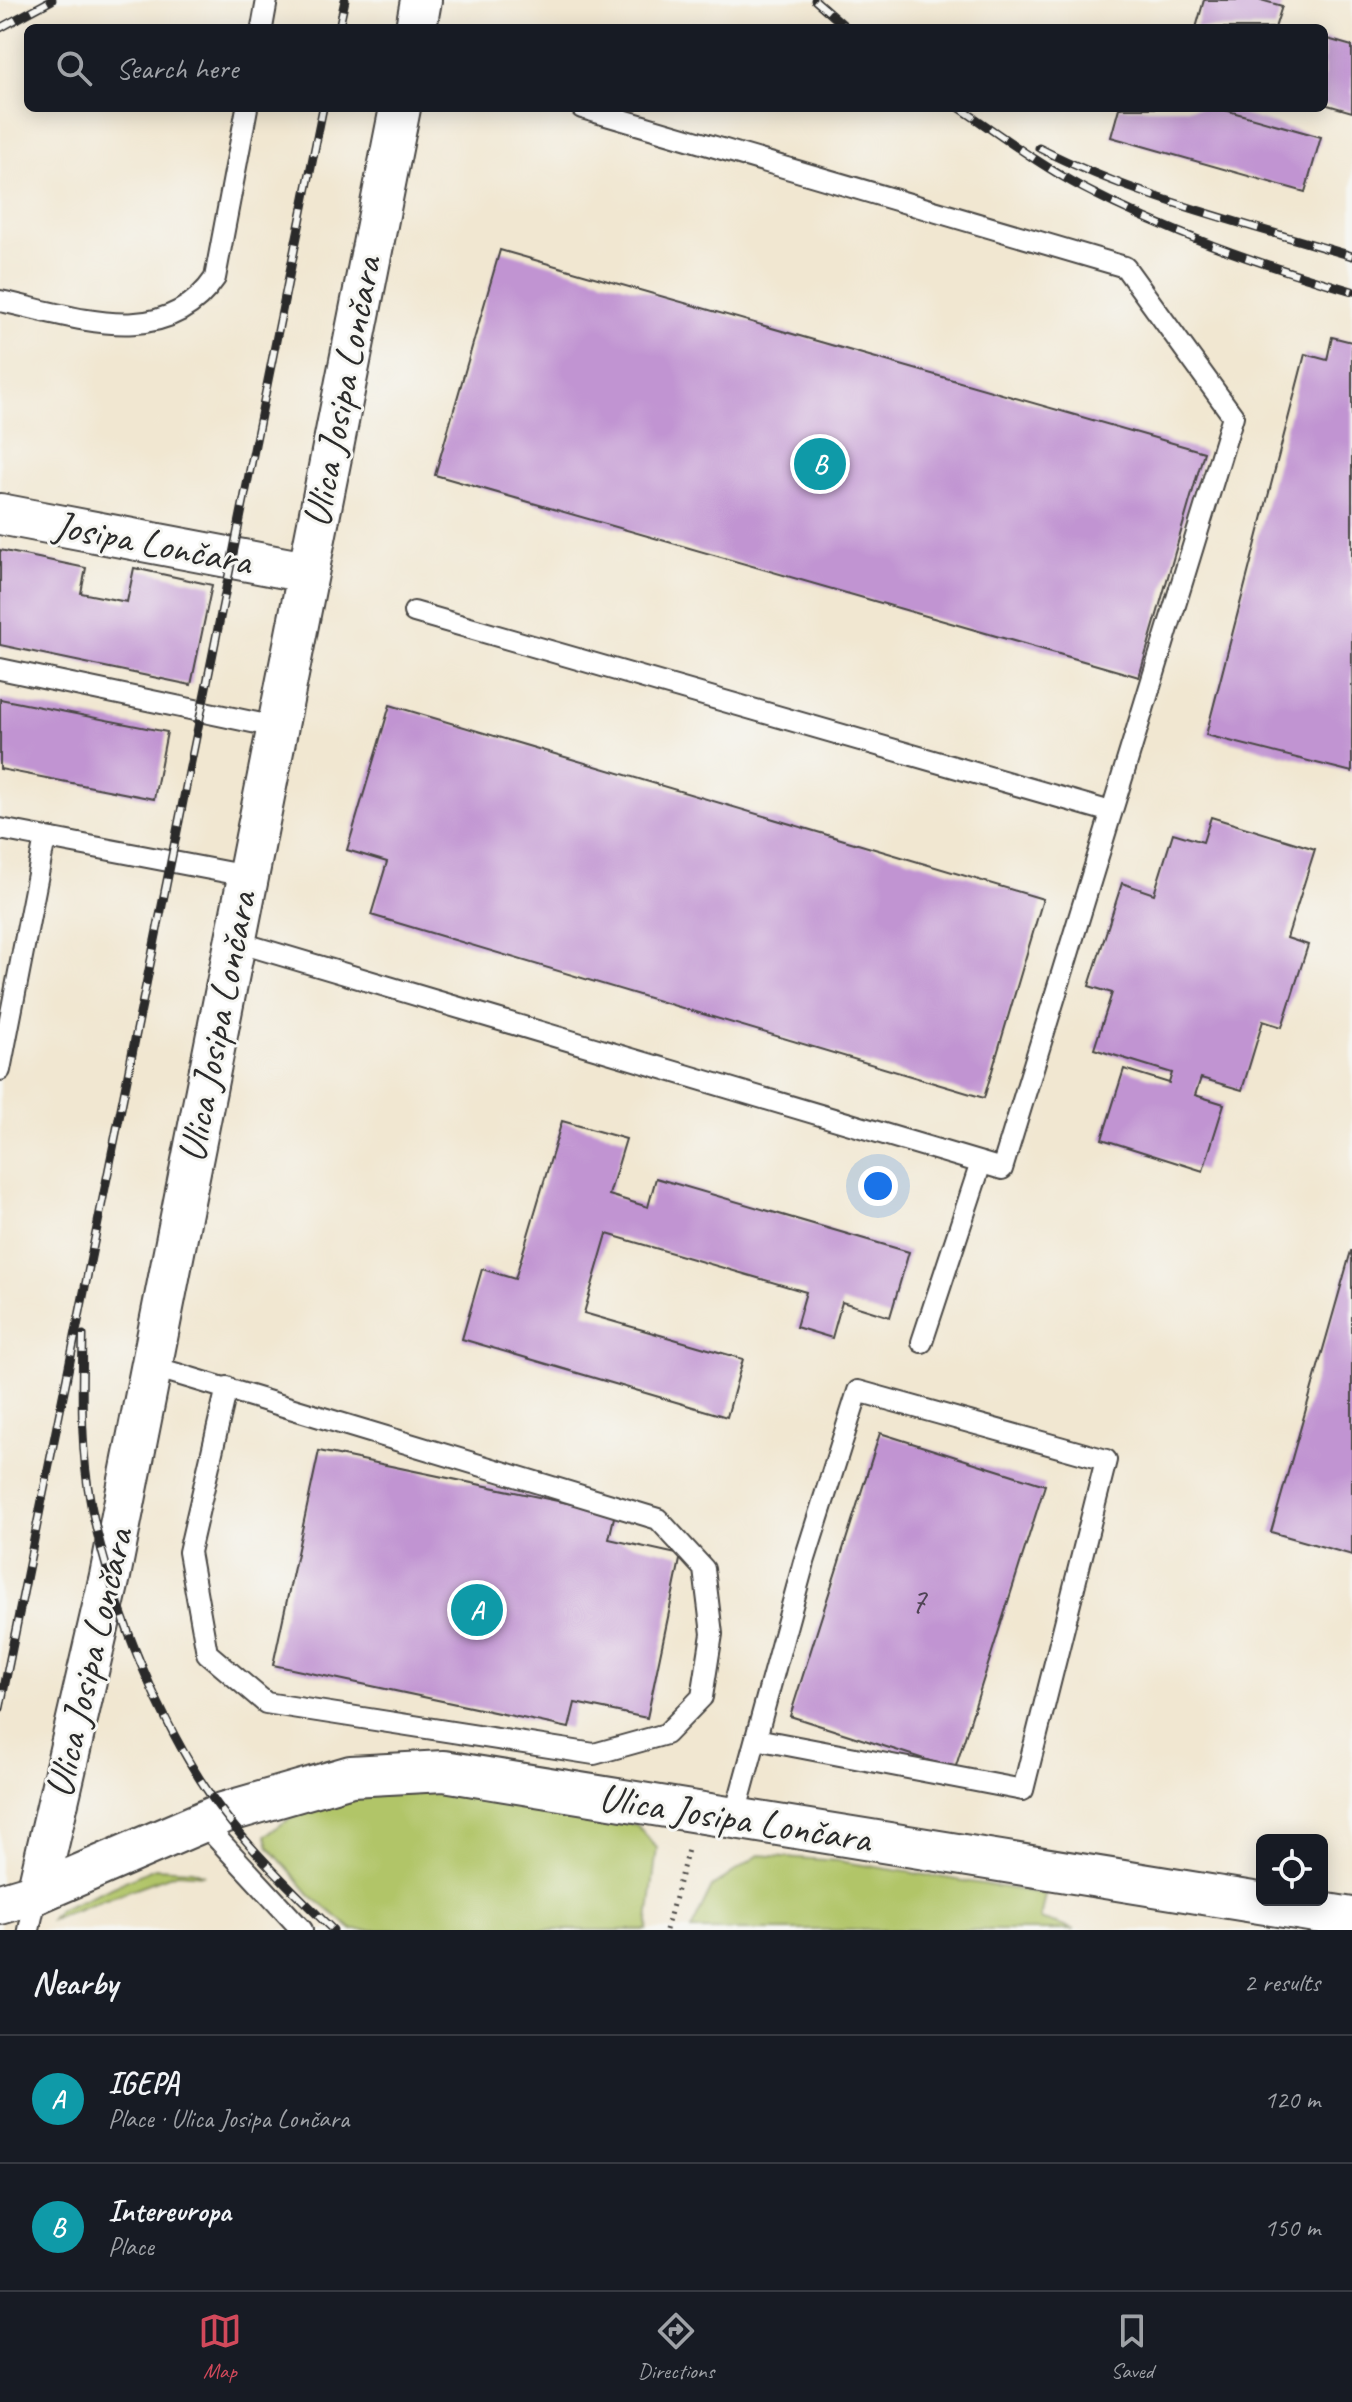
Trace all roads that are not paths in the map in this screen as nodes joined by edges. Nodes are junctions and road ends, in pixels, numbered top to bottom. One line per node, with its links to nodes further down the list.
1 (267, 0): 3 (lane)
2 (421, 0): 4 (street)
3 (263, 24)
4 (417, 24)
5 (246, 112): 8 (lane)
6 (399, 112): 10 (street, Ulica Josipa Lončara)
7 (596, 112): 14 (lane)
8 (0, 301)
9 (0, 514): 10 (street, Josipa Lončara)
10 (306, 572): 13 (street, Ulica Josipa Lončara)
11 (414, 612): 14 (lane)
12 (0, 669): 13 (lane)
13 (276, 727): 17 (street, Ulica Josipa Lončara)
14 (1111, 812): 20 (lane)
15 (0, 829): 16 (lane)
16 (45, 838): 17 (lane); 19 (lane)
17 (247, 876): 18 (street, Ulica Josipa Lončara)
18 (234, 941): 20 (lane); 22 (street, Ulica Josipa Lončara)
19 (0, 1070)
20 (981, 1163): 21 (lane)
21 (922, 1342)
22 (151, 1366): 23 (lane); 27 (street, Ulica Josipa Lončara)
23 (227, 1387): 23 (lane)
24 (756, 1739): 24 (lane); 25 (lane)
25 (717, 1815): 26 (street, Ulica Josipa Lončara); 28 (street, Ulica Josipa Lončara)
26 (202, 1822): 27 (street, Ulica Josipa Lončara); 29 (lane)
27 (22, 1909)
28 (1352, 1918)
29 (302, 1930)

